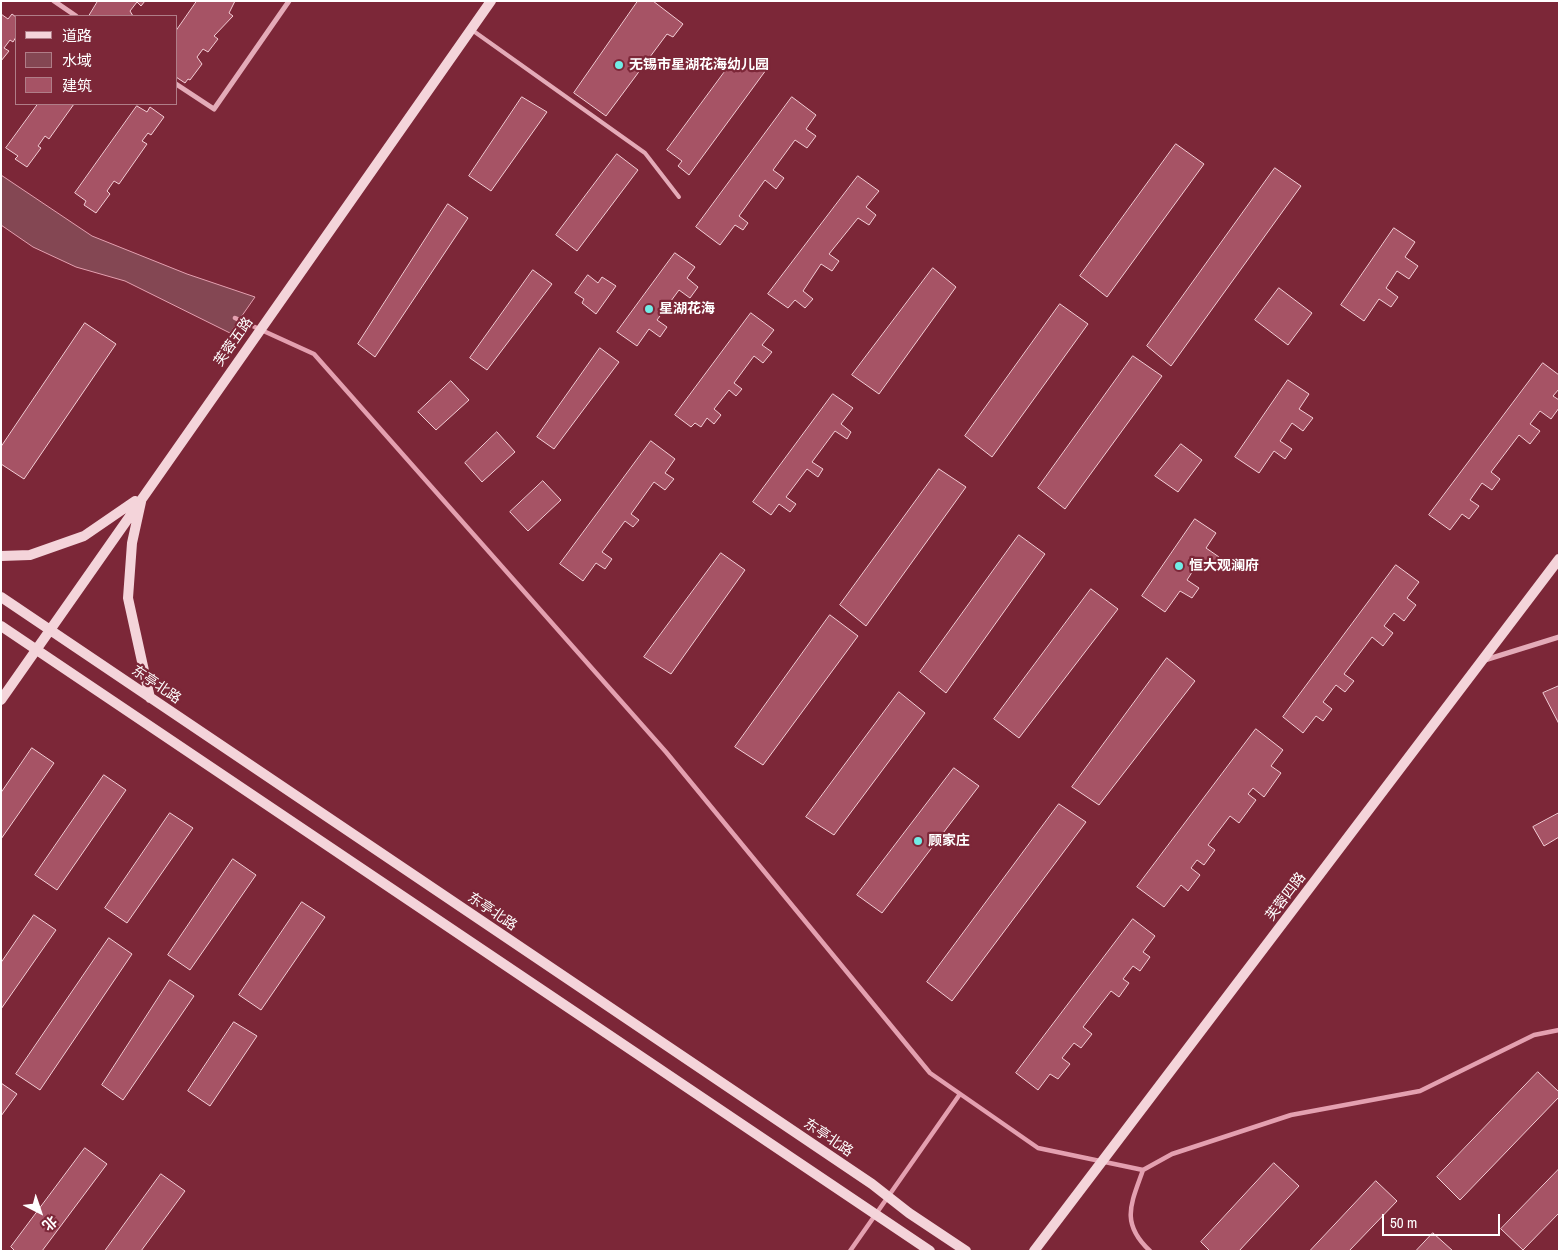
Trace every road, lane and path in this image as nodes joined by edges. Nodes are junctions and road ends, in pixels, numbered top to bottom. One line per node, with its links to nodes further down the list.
1 (54, 1): 4 (street)
2 (290, 1): 6 (street)
3 (491, 1): 5 (main road, 芙蓉五路)
4 (75, 15)
5 (471, 29): 7 (lane); 8 (main road, 芙蓉五路)
6 (178, 85)
7 (679, 197)
8 (142, 496): 9 (main road); 13 (main road, 芙蓉五路); 17 (main road)
9 (1, 556)
10 (1559, 559): 16 (main road, 芙蓉四路)
11 (1, 597): 13 (main road, 东亭北路)
12 (1, 626): 15 (main road)
13 (49, 630): 15 (main road, 芙蓉五路); 17 (main road, 东亭北路)
14 (1559, 637): 16 (street)
15 (36, 649): 18 (main road, 芙蓉五路); 19 (main road)
16 (1482, 661): 21 (main road, 芙蓉四路)
17 (150, 698): 20 (main road, 东亭北路)
18 (1, 700)
19 (930, 1251)
20 (966, 1251)
21 (1034, 1251)

